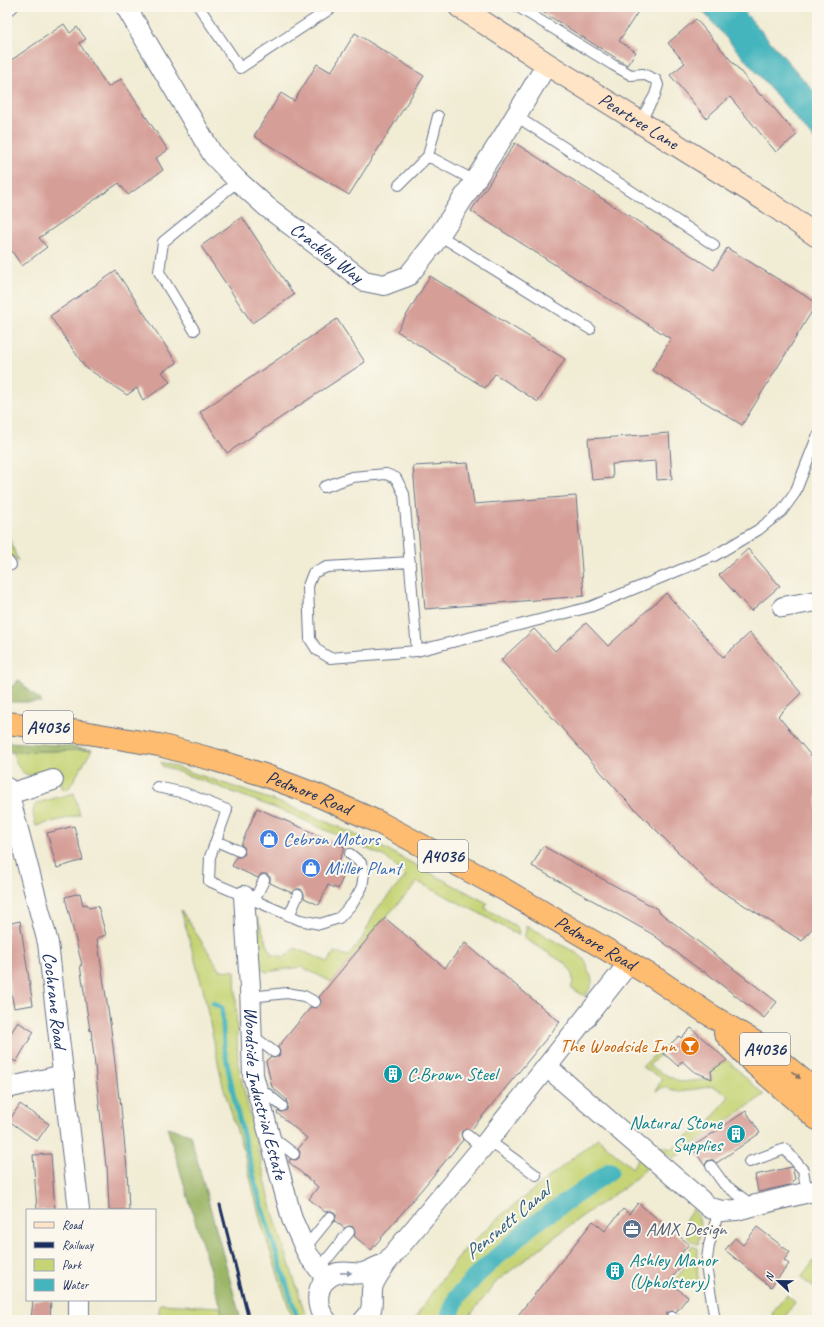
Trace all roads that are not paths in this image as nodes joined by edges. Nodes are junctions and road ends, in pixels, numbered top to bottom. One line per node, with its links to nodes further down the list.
1 (12, 7): 7 (lane)
2 (126, 7): 13 (street, Crackley Way)
3 (199, 7): 4 (lane)
4 (333, 7)
5 (460, 7): 8 (street, Peartree Lane)
6 (518, 7): 11 (lane)
7 (7, 11)
8 (548, 64): 10 (street, Crackley Way); 11 (street, Peartree Lane)
9 (438, 116): 12 (lane)
10 (516, 116): 14 (street, Crackley Way); 18 (lane)
11 (640, 122): 17 (street, Peartree Lane)
12 (428, 156): 14 (lane); 15 (lane)
13 (238, 181): 16 (street, Crackley Way); 20 (lane)
14 (474, 181): 16 (street, Crackley Way)
15 (399, 185)
16 (439, 235): 19 (lane)
17 (817, 236)
18 (714, 245)
19 (590, 329)
20 (194, 330)
21 (817, 437): 26 (lane)
22 (324, 487): 23 (lane)
23 (410, 562): 26 (lane); 26 (lane)
24 (817, 601): 25 (street)
25 (783, 607)
26 (417, 651)
27 (7, 723): 38 (highway, Pedmore Road / A4036)
28 (53, 780): 30 (street, Cochrane Road)
29 (157, 787): 31 (lane)
30 (8, 791): 46 (street, Cochrane Road)
31 (216, 841): 32 (lane); 36 (lane)
32 (238, 850)
33 (350, 854): 37 (lane)
34 (264, 880): 36 (lane)
35 (298, 895): 37 (lane)
36 (249, 899): 37 (lane); 39 (street, Woodside Industrial Estate)
37 (290, 916)
38 (629, 963): 41 (highway, Pedmore Road / A4036); 43 (street)
39 (250, 997): 40 (lane); 42 (street, Woodside Industrial Estate)
40 (315, 1002)
41 (706, 1013): 49 (highway, Pedmore Road / A4036, one-way to 49); 51 (highway, Pedmore Road / A4036)
42 (251, 1035): 44 (lane); 47 (street, Woodside Industrial Estate)
43 (563, 1047): 45 (street); 54 (lane)
44 (274, 1052)
45 (547, 1067): 54 (street); 62 (street)
46 (64, 1075): 48 (street); 61 (street, Cochrane Road)
47 (255, 1084): 50 (lane); 52 (street, Woodside Industrial Estate)
48 (7, 1088)
49 (817, 1092)
50 (282, 1106)
51 (817, 1119)
52 (269, 1134): 55 (lane); 65 (street, Woodside Industrial Estate)
53 (467, 1135): 54 (lane)
54 (486, 1144): 58 (lane); 66 (street)
55 (294, 1154)
56 (749, 1162): 59 (lane)
57 (711, 1166): 60 (lane)
58 (536, 1175)
59 (812, 1192): 60 (street)
60 (753, 1206): 62 (street)
61 (79, 1209)
62 (719, 1210): 72 (lane)
63 (330, 1217): 65 (lane)
64 (348, 1232): 67 (lane)
65 (305, 1248): 67 (street, Woodside Industrial Estate)
66 (386, 1263): 67 (street, one-way to 66); 71 (street)
67 (323, 1274): 70 (street)
68 (79, 1301): 69 (street)
69 (79, 1320)
70 (326, 1320)
71 (364, 1320)
72 (715, 1320)

